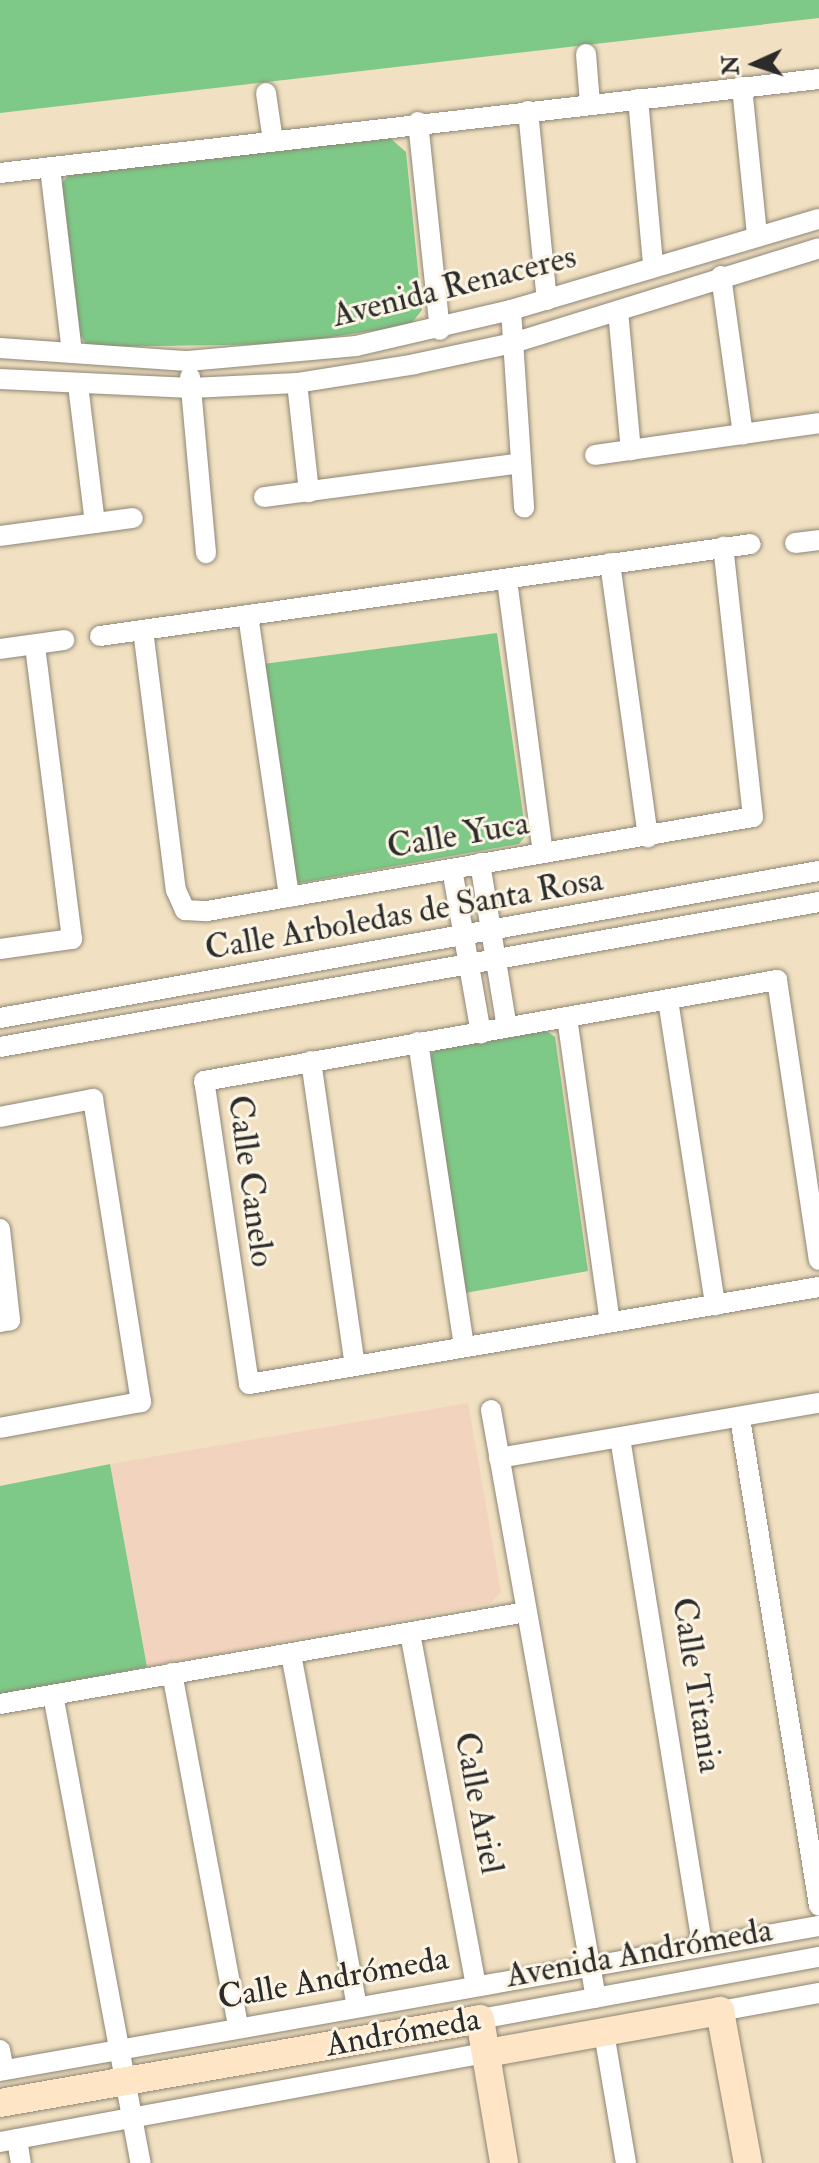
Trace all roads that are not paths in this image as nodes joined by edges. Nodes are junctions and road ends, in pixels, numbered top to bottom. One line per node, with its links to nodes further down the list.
1 (586, 54): 6 (street)
2 (819, 79): 3 (street)
3 (742, 87): 5 (street); 13 (street)
4 (266, 93): 9 (street)
5 (638, 99): 6 (street); 15 (street)
6 (590, 104): 7 (street)
7 (528, 111): 8 (street); 17 (street)
8 (418, 122): 9 (street); 20 (street)
9 (273, 141): 10 (street)
10 (50, 168): 11 (street); 23 (street)
11 (0, 173)
12 (819, 219): 13 (street, Avenida Renaceres)
13 (757, 234): 15 (street, Avenida Renaceres)
14 (819, 248): 16 (street, Avenida Renaceres)
15 (653, 265): 17 (street, Avenida Renaceres)
16 (721, 276): 19 (street, Avenida Renaceres); 30 (street)
17 (547, 300): 18 (street, Avenida Renaceres)
18 (511, 310): 20 (street, Avenida Renaceres); 21 (street)
19 (618, 311): 21 (street, Avenida Renaceres); 31 (street)
20 (440, 330): 24 (street, Avenida Renaceres)
21 (513, 343): 26 (street, Avenida Renaceres); 33 (street)
22 (0, 348): 23 (street, Avenida Renaceres)
23 (72, 353): 24 (street, Avenida Renaceres)
24 (188, 361): 28 (street)
25 (0, 379): 27 (street, Avenida Renaceres)
26 (297, 383): 28 (street, Avenida Renaceres); 34 (street)
27 (78, 385): 28 (street, Avenida Renaceres); 38 (street)
28 (191, 388): 44 (street)
29 (819, 423): 30 (street)
30 (743, 434): 31 (street)
31 (631, 450): 32 (street)
32 (595, 455)
33 (521, 463): 34 (street); 36 (street)
34 (309, 492): 35 (street)
35 (264, 497)
36 (524, 508)
37 (133, 518): 38 (street)
38 (95, 523): 39 (street)
39 (0, 536)
40 (819, 540): 41 (street)
41 (795, 543)
42 (751, 544): 43 (street)
43 (723, 547): 45 (street); 53 (street, Calle Yuca)
44 (206, 553)
45 (610, 563): 46 (street); 53 (street)
46 (507, 580): 47 (street); 54 (street)
47 (248, 615): 48 (street); 58 (street)
48 (143, 630): 49 (street); 58 (street, Calle Yuca)
49 (100, 636)
50 (64, 640): 51 (street)
51 (35, 645): 52 (street); 62 (street)
52 (0, 649)
53 (648, 837): 54 (street, Calle Yuca)
54 (543, 852): 55 (street, Calle Yuca)
55 (480, 863): 56 (street, Calle Yuca); 60 (street)
56 (452, 869): 58 (street, Calle Yuca); 61 (street)
57 (819, 871): 60 (street, Calle Arboledas de Santa Rosa)
58 (289, 897)
59 (819, 902): 63 (street, Calle Arboledas de Santa Rosa)
60 (491, 930): 61 (street, Calle Arboledas de Santa Rosa); 63 (street)
61 (462, 936): 64 (street); 67 (street, Calle Arboledas de Santa Rosa)
62 (0, 949)
63 (495, 959): 64 (street, Calle Arboledas de Santa Rosa); 68 (street)
64 (466, 964): 69 (street); 71 (street, Calle Arboledas de Santa Rosa)
65 (668, 1000): 66 (street, Calle Canelo); 75 (street, Calle Canelo); 77 (street)
66 (567, 1017): 68 (street, Calle Canelo); 79 (street)
67 (0, 1018)
68 (507, 1027): 69 (street, Calle Canelo)
69 (481, 1033): 70 (street, Calle Canelo)
70 (418, 1042): 72 (street, Calle Canelo); 80 (street)
71 (0, 1047)
72 (311, 1061): 81 (street); 81 (street, Calle Canelo)
73 (0, 1117): 85 (street)
74 (0, 1229): 78 (street)
75 (819, 1260)
76 (819, 1287): 77 (street, Calle Canelo)
77 (715, 1305): 79 (street, Calle Canelo)
78 (0, 1322)
79 (610, 1322): 80 (street, Calle Canelo)
80 (464, 1345): 81 (street, Calle Canelo)
81 (355, 1365)
82 (819, 1403): 84 (street)
83 (491, 1410): 87 (street)
84 (740, 1418): 86 (street); 94 (street)
85 (0, 1428)
86 (620, 1438): 87 (street); 96 (street, Calle Titania)
87 (499, 1458): 88 (street)
88 (526, 1612): 89 (street); 98 (street)
89 (410, 1633): 90 (street); 99 (street, Calle Ariel)
90 (291, 1654): 91 (street); 102 (street)
91 (172, 1673): 92 (street); 105 (street)
92 (53, 1695): 93 (street); 107 (street)
93 (0, 1704)
94 (819, 1906)
95 (819, 1926): 96 (street, Calle Andrómeda)
96 (702, 1944): 98 (street, Calle Andrómeda)
97 (819, 1957): 101 (street, Avenida Andrómeda)
98 (589, 1965): 99 (street, Calle Andrómeda); 101 (street)
99 (476, 1985): 102 (street, Calle Andrómeda)
100 (819, 1993): 103 (street, Andrómeda)
101 (596, 1998): 104 (street, Avenida Andrómeda)
102 (357, 2006): 105 (street, Calle Andrómeda)
103 (720, 2011): 106 (street, Andrómeda); 118 (street)
104 (480, 2019): 108 (street); 110 (street, Avenida Andrómeda)
105 (238, 2027): 107 (street, Calle Andrómeda)
106 (604, 2033): 108 (street, Andrómeda); 117 (street)
107 (120, 2050): 109 (street, Calle Andrómeda); 110 (street)
108 (487, 2053): 112 (street, Andrómeda); 116 (street)
109 (1, 2063)
110 (125, 2080): 111 (street, Avenida Andrómeda); 112 (street)
111 (0, 2103)
112 (132, 2118): 113 (street, Andrómeda); 115 (street)
113 (8, 2141): 114 (street)
114 (21, 2163)
115 (141, 2163)
116 (504, 2163)
117 (626, 2163)
118 (748, 2163)

